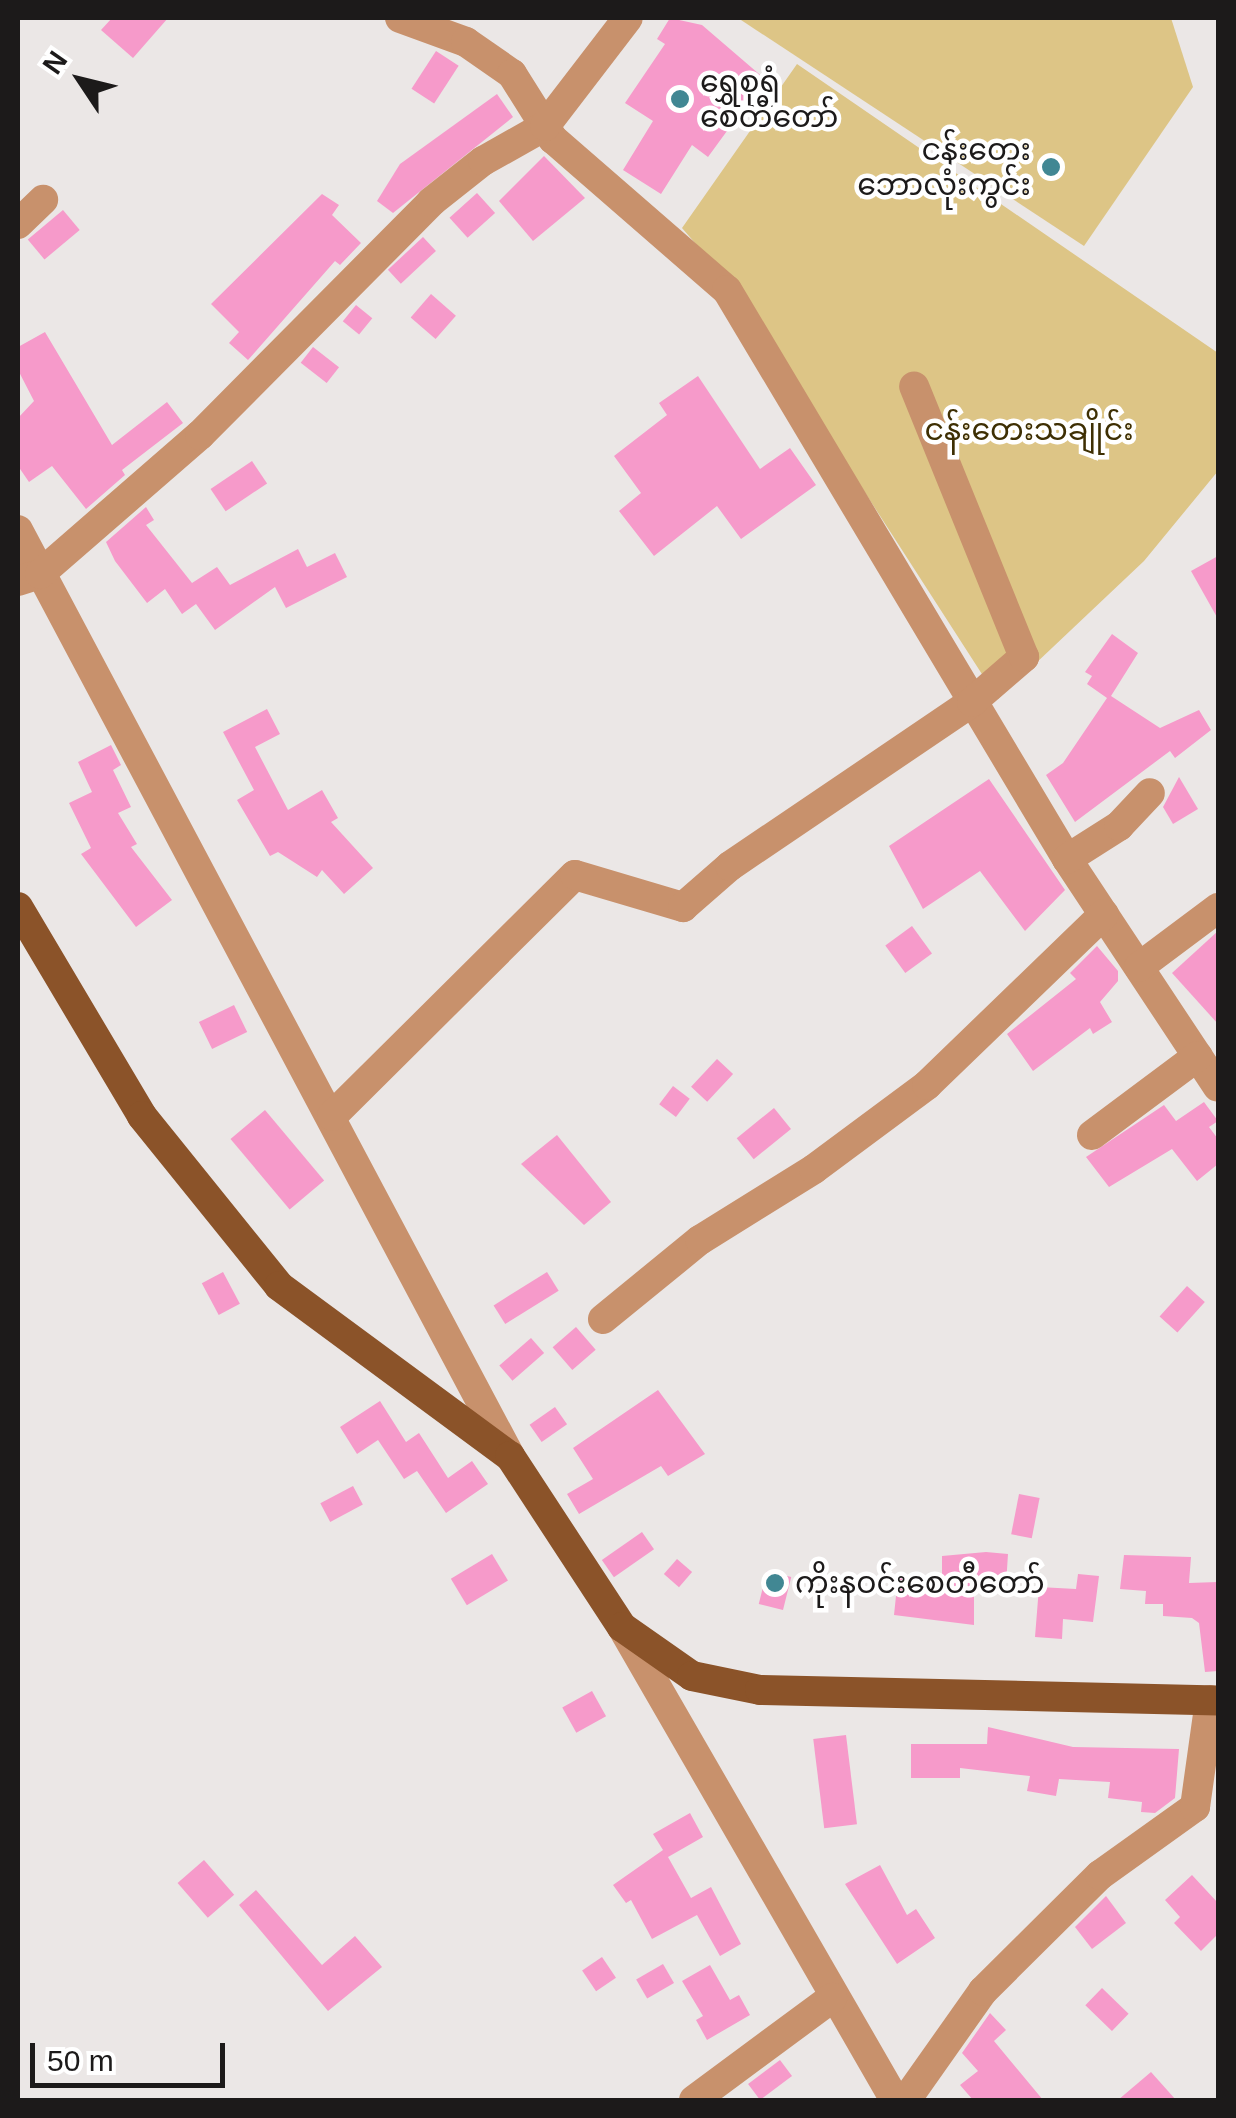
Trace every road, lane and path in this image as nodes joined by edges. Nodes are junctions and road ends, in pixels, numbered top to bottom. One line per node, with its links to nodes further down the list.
1 (400, 18): 3 (street)
2 (628, 18): 3 (street)
3 (545, 126): 8 (street); 9 (street)
4 (43, 200): 5 (street)
5 (18, 224)
6 (914, 386): 9 (street)
7 (18, 530): 8 (street)
8 (29, 578): 18 (street)
9 (972, 702): 11 (street); 18 (street)
10 (1150, 793): 11 (street)
11 (1068, 859): 14 (street)
12 (18, 907): 21 (main road)
13 (1218, 908): 15 (street)
14 (1104, 914): 15 (street); 20 (street)
15 (1139, 966): 16 (street)
16 (1198, 1056): 17 (street); 19 (street)
17 (1218, 1087)
18 (332, 1116): 21 (street)
19 (1092, 1135)
20 (604, 1319)
21 (510, 1456): 22 (main road)
22 (622, 1626): 23 (main road); 24 (street)
23 (1214, 1700): 27 (street)
24 (832, 1998): 25 (street); 26 (street)
25 (694, 2100)
26 (895, 2100)
27 (906, 2100)

